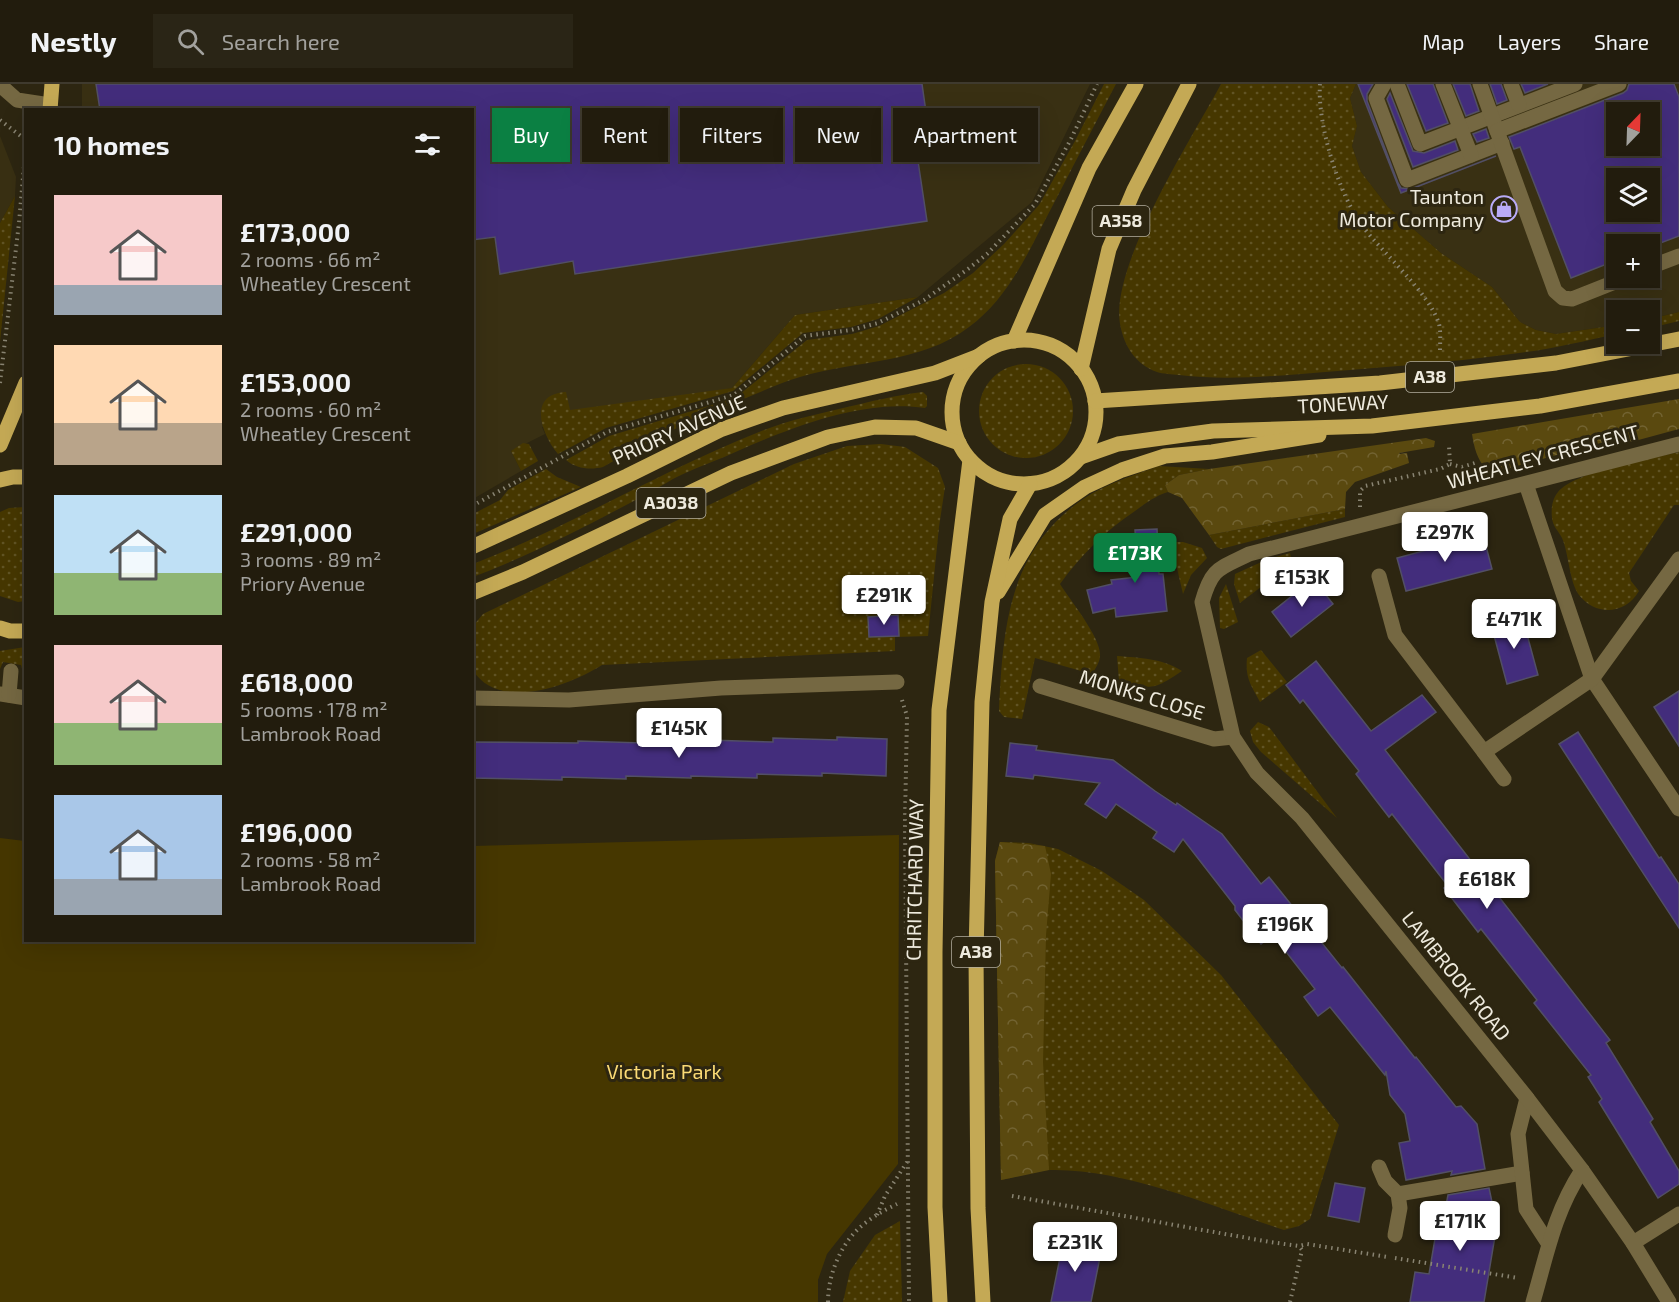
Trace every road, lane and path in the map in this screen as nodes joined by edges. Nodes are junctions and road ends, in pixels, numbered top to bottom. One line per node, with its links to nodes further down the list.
1 (52, 84): 15 (main road)
2 (1098, 84): 47 (path)
3 (1136, 84): 26 (main road, A358)
4 (1189, 84): 29 (main road, A358)
5 (1320, 84): 27 (path)
6 (1384, 84): 17 (street)
7 (1397, 84): 14 (street)
8 (1443, 84): 19 (street)
9 (1480, 84): 17 (street)
10 (1511, 84): 14 (street)
11 (1575, 84): 14 (street)
12 (1619, 84): 17 (street)
13 (0, 85): 15 (street)
14 (1519, 105)
15 (50, 107)
16 (0, 120): 18 (path)
17 (1500, 137): 24 (street)
18 (24, 140)
19 (1471, 155)
20 (24, 188): 21 (path)
21 (23, 211): 31 (path)
22 (1679, 255): 23 (street)
23 (1660, 263)
24 (1606, 285)
25 (1679, 339): 33 (main road, TONEWAY / A38)
26 (1014, 341): 28 (main road, A38); 29 (main road, A38)
27 (1440, 351)
28 (979, 356): 35 (main road, A38); 49 (main road, PRIORY AVENUE / A3038)
29 (1081, 369): 33 (main road, A38)
30 (1679, 381): 34 (main road, TONEWAY / A38)
31 (0, 383)
32 (24, 387): 37 (main road)
33 (1095, 401): 39 (main road, A38)
34 (1372, 426): 39 (main road, TONEWAY / A38); 53 (main road)
35 (959, 443): 40 (main road, A38); 52 (main road, A3038)
36 (1679, 444): 46 (street, WHEATLEY CRESCENT)
37 (0, 445)
38 (1449, 446): 42 (path)
39 (1081, 457): 45 (main road, A38)
40 (970, 460): 45 (main road, A38); 85 (main road, CHRITCHARD WAY / A38)
41 (1475, 463): 42 (path)
42 (1450, 464): 48 (path)
43 (24, 477): 44 (main road)
44 (0, 480)
45 (1030, 484): 53 (main road, A38)
46 (1526, 484): 48 (street, WHEATLEY CRESCENT); 58 (street)
47 (474, 505)
48 (1363, 525): 57 (street, WHEATLEY CRESCENT)
49 (474, 546)
50 (1679, 560): 58 (street)
51 (1379, 576): 65 (street)
52 (474, 592)
53 (992, 602): 86 (main road, A38)
54 (0, 628): 55 (main road)
55 (24, 631)
56 (11, 671): 61 (street)
57 (1219, 678): 64 (street, LAMBROOK ROAD)
58 (1592, 679): 65 (street); 67 (street)
59 (897, 682): 63 (street); 69 (path)
60 (1040, 686): 64 (street, MONKS CLOSE)
61 (4, 695): 62 (street)
62 (24, 698)
63 (474, 698)
64 (1233, 737): 68 (street, LAMBROOK ROAD)
65 (1484, 752): 66 (street)
66 (1504, 779)
67 (1679, 809)
68 (1527, 1098): 71 (street, LAMBROOK ROAD); 72 (street)
69 (909, 1159): 77 (path); 84 (path)
70 (1379, 1167): 73 (street)
71 (1582, 1170): 79 (street); 80 (street, LAMBROOK ROAD)
72 (1522, 1173): 73 (street); 79 (street)
73 (1398, 1194): 78 (street)
74 (1012, 1196): 81 (path)
75 (897, 1204): 77 (path)
76 (1679, 1214): 80 (street)
77 (877, 1216): 83 (path)
78 (1395, 1235)
79 (1548, 1243): 82 (street)
80 (1633, 1243): 89 (street, LAMBROOK ROAD)
81 (1299, 1246): 82 (path); 87 (path)
82 (1539, 1281): 88 (street)
83 (828, 1302)
84 (909, 1302)
85 (940, 1302)
86 (983, 1302)
87 (1290, 1302)
88 (1533, 1302)
89 (1669, 1302)

